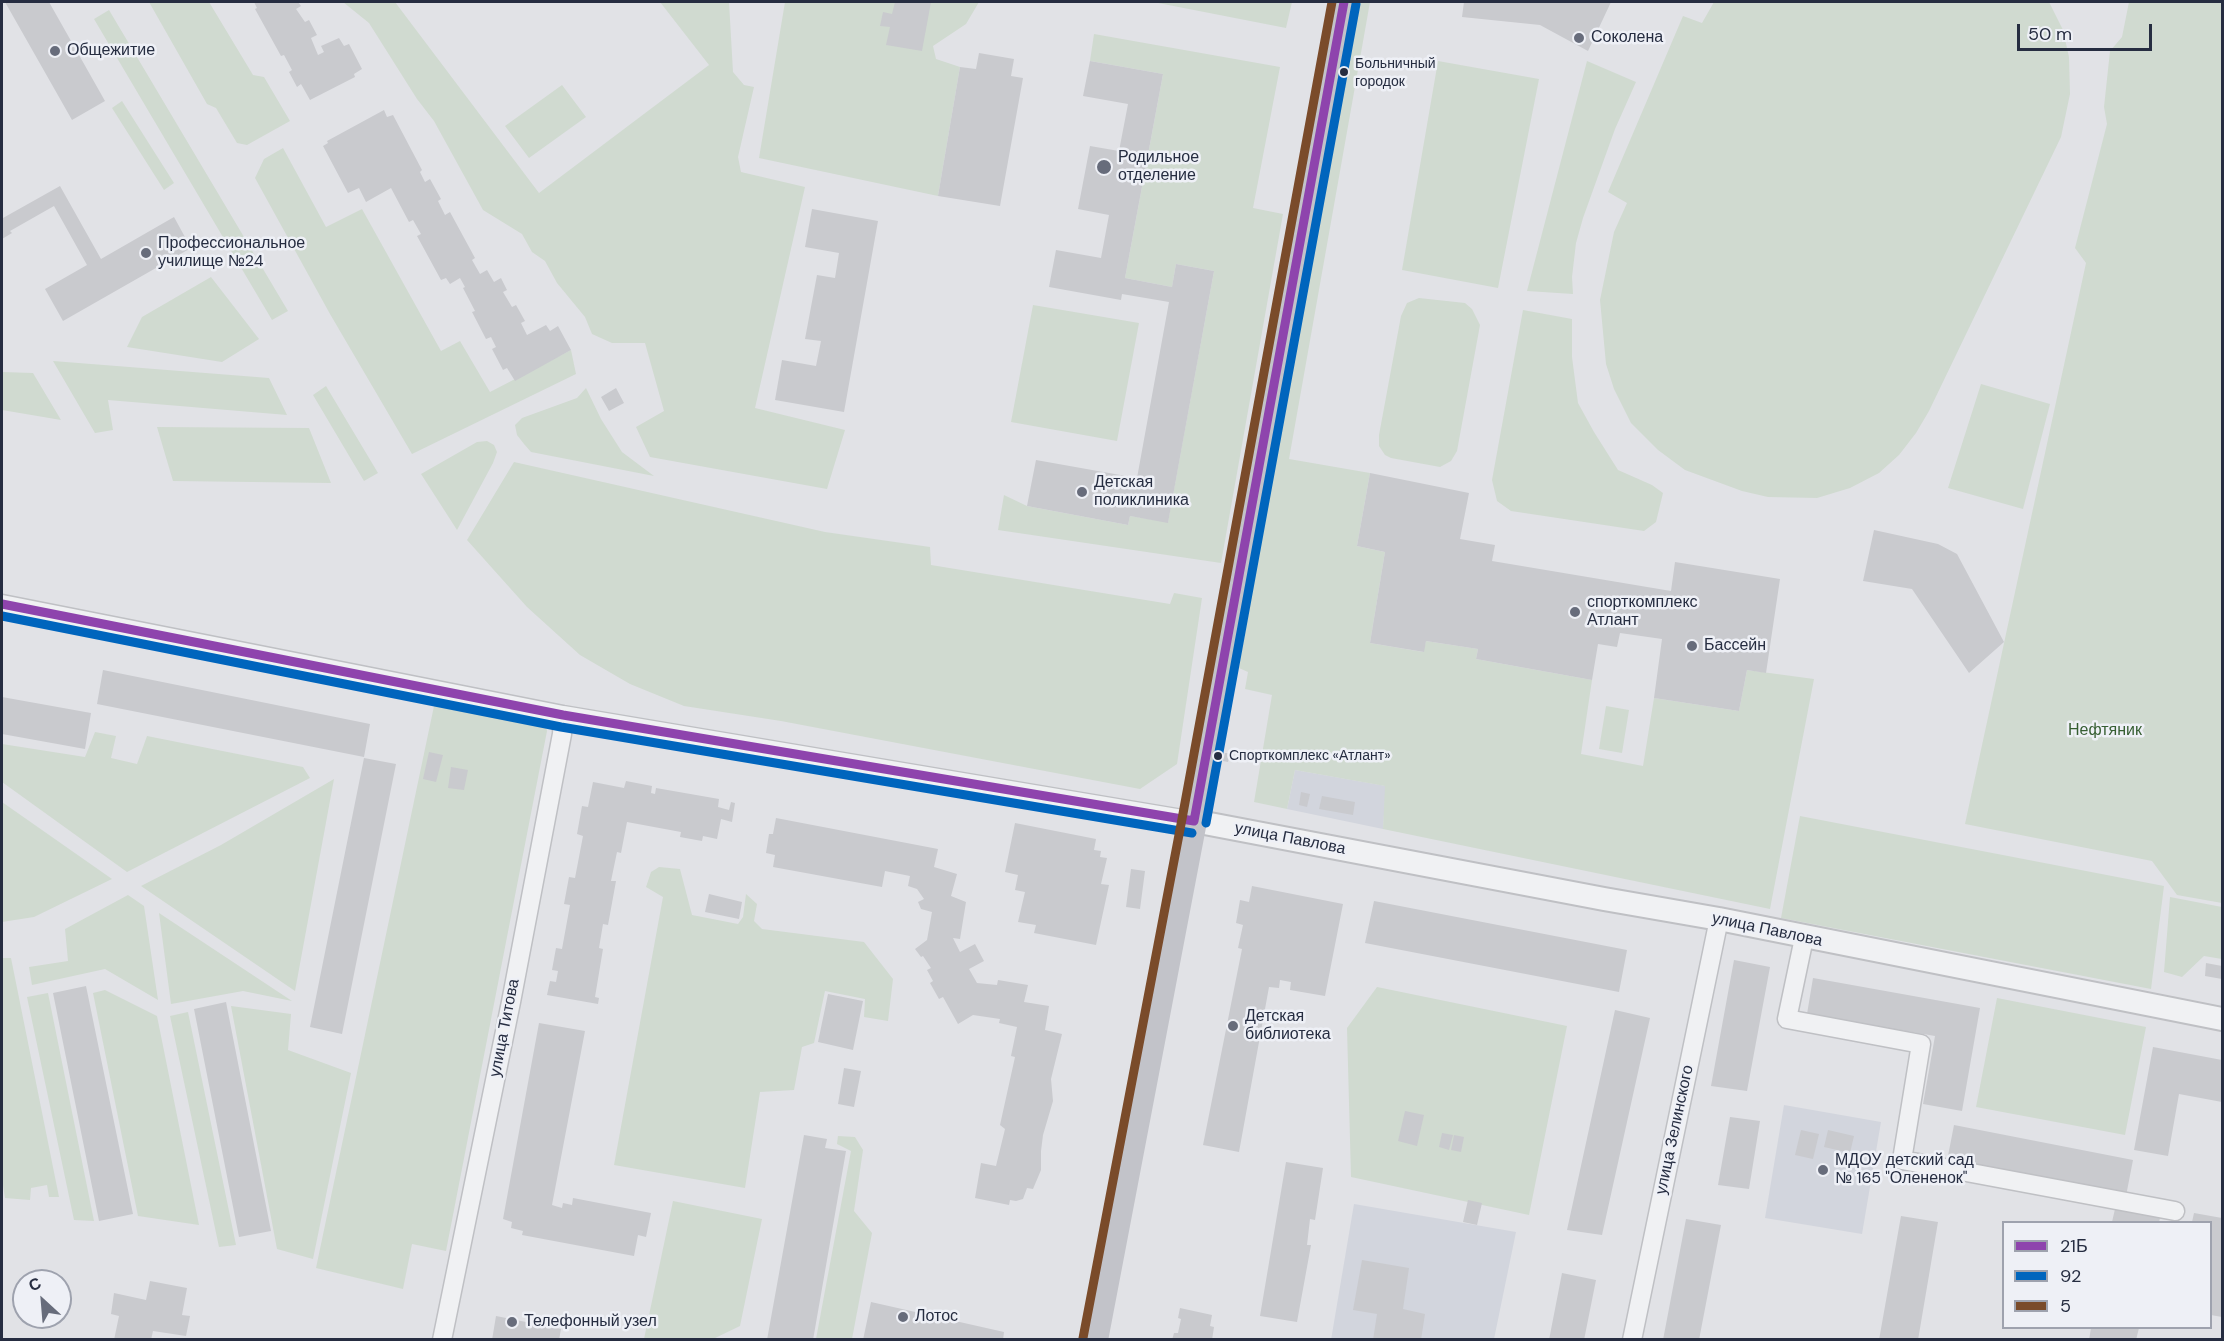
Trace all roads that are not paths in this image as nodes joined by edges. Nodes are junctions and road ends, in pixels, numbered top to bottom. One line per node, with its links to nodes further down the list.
1 (1344, 2): 4 (main road)
2 (2, 604): 3 (street, улица Павлова)
3 (563, 715): 4 (street, улица Павлова); 9 (street, улица Титова)
4 (1194, 820): 5 (street, улица Павлова); 10 (main road)
5 (1719, 920): 6 (street, улица Павлова); 11 (street, улица Зелинского)
6 (1804, 938): 7 (street, улица Павлова); 8 (street)
7 (2223, 1020)
8 (2175, 1211)
9 (442, 1340)
10 (1095, 1340)
11 (1632, 1340)

